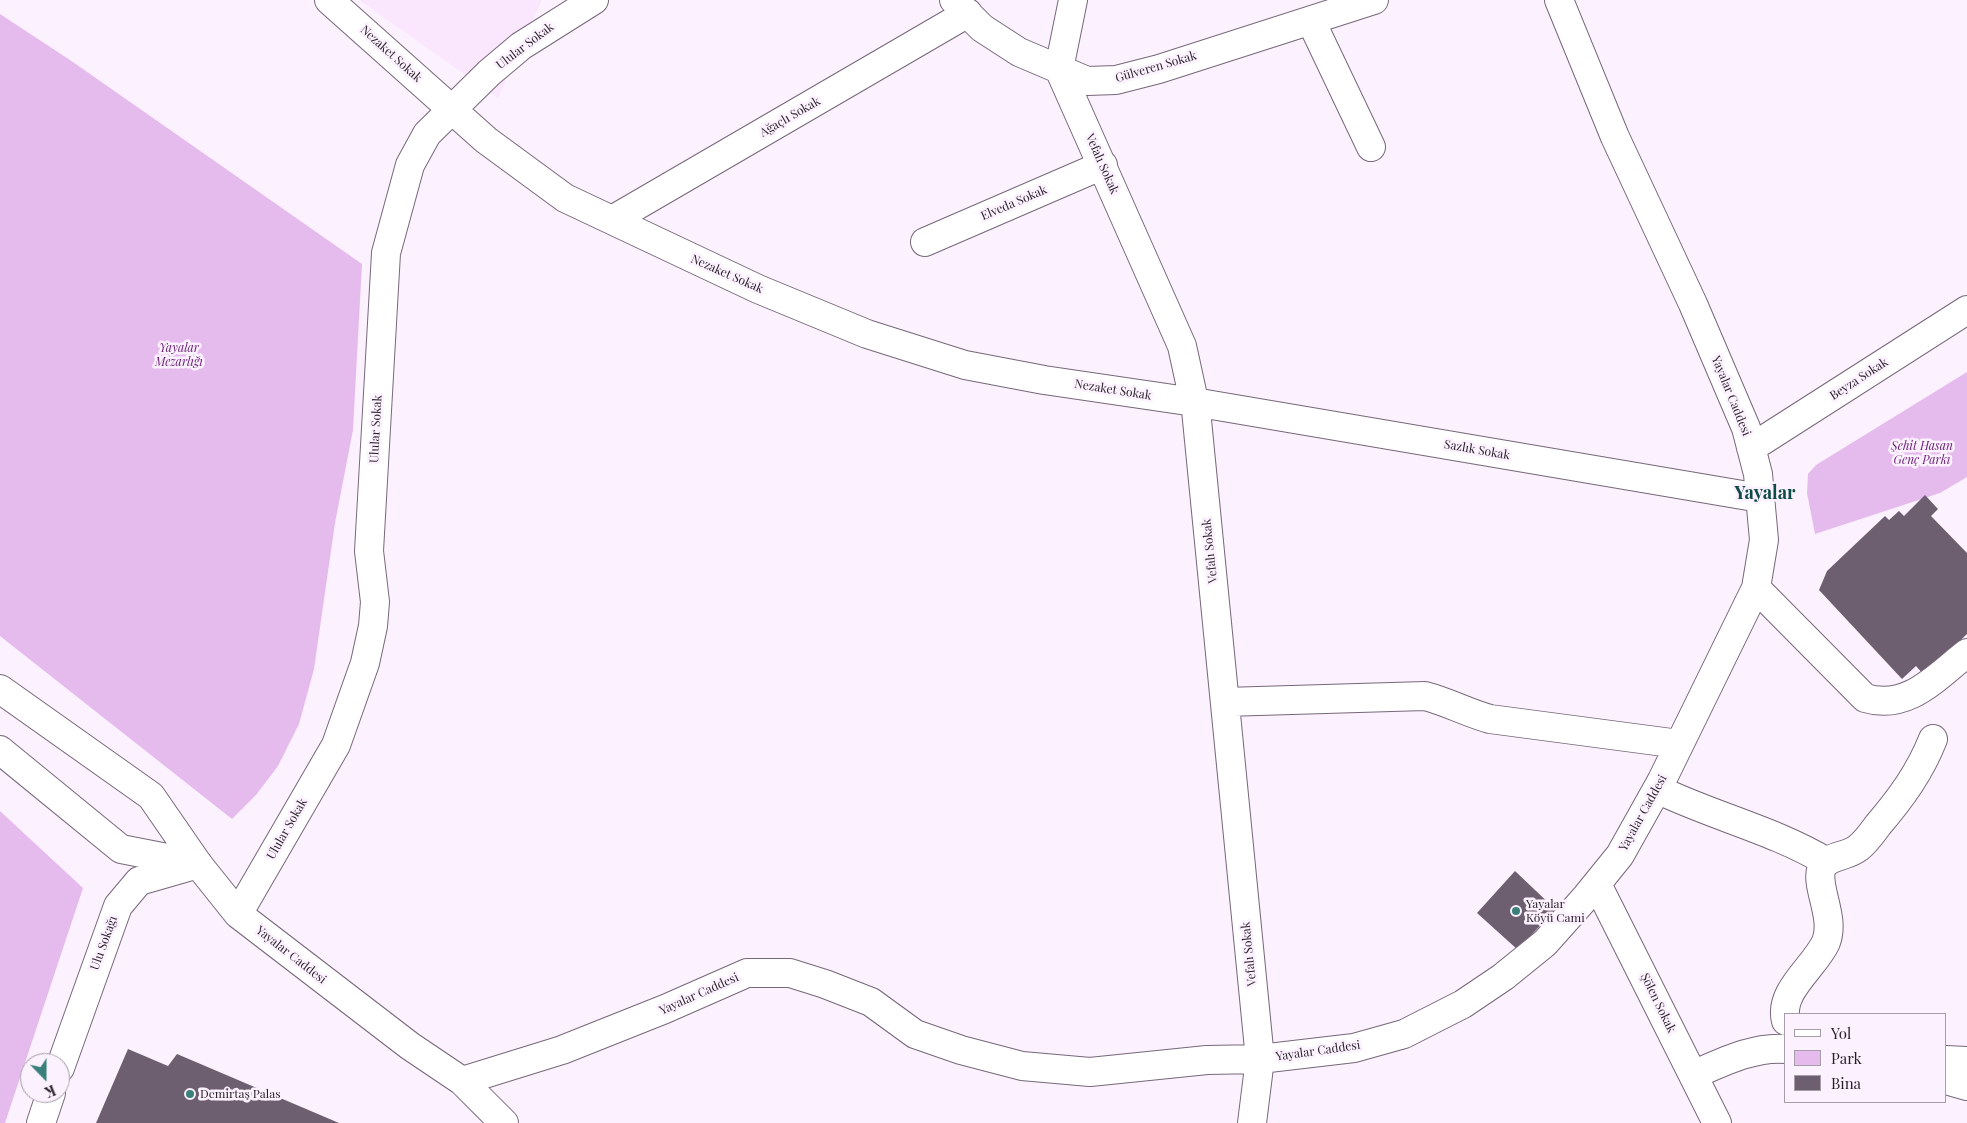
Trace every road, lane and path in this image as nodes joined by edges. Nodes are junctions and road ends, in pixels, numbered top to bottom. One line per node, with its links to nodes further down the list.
1 (329, 0): 9 (street, Nezaket Sokak)
2 (594, 0): 9 (street, Ulular Sokak)
3 (1073, 0): 8 (street)
4 (1374, 0): 7 (street, Gülveren Sokak)
5 (1559, 0): 16 (street, Yayalar Caddesi)
6 (961, 7): 8 (street, Gülveren Sokak); 12 (street, Ağaçlı Sokak)
7 (1311, 21): 8 (street, Gülveren Sokak); 10 (street)
8 (1058, 69): 11 (street, Vefalı Sokak)
9 (452, 109): 12 (street, Nezaket Sokak); 29 (street, Ulular Sokak)
10 (1370, 147)
11 (1103, 165): 13 (street, Elveda Sokak); 15 (street, Vefalı Sokak)
12 (612, 220): 15 (street, Nezaket Sokak)
13 (925, 242)
14 (1967, 310): 16 (street, Beyza Sokak)
15 (1194, 402): 17 (street, Sazlık Sokak); 21 (street, Vefalı Sokak)
16 (1751, 448): 17 (street, Yayalar Caddesi)
17 (1760, 498): 18 (street, Yayalar Caddesi)
18 (1756, 588): 19 (street); 23 (street, Yayalar Caddesi)
19 (1967, 653)
20 (0, 689): 27 (street, Yayalar Caddesi)
21 (1225, 702): 23 (street); 33 (street, Vefalı Sokak)
22 (1933, 739): 26 (street)
23 (1678, 744): 25 (street, Yayalar Caddesi)
24 (0, 750): 27 (street)
25 (1657, 789): 26 (street); 28 (street, Yayalar Caddesi)
26 (1827, 862): 30 (street)
27 (198, 864): 29 (street, Yayalar Caddesi); 32 (street, Ulu Sokağı)
28 (1597, 884): 33 (street, Yayalar Caddesi); 36 (street, Şölen Sokak)
29 (238, 914): 38 (street, Yayalar Caddesi)
30 (1785, 1013)
31 (1784, 1049): 36 (street)
32 (65, 1053)
33 (1260, 1058): 38 (street, Yayalar Caddesi); 43 (street, Vefalı Sokak)
34 (1947, 1060): 35 (street)
35 (1967, 1061)
36 (1693, 1076): 44 (street, Şölen Sokak)
37 (1947, 1080): 39 (street)
38 (462, 1081): 42 (street)
39 (1967, 1086)
40 (48, 1103): 41 (street)
41 (41, 1123)
42 (504, 1123)
43 (1252, 1123)
44 (1717, 1123)

